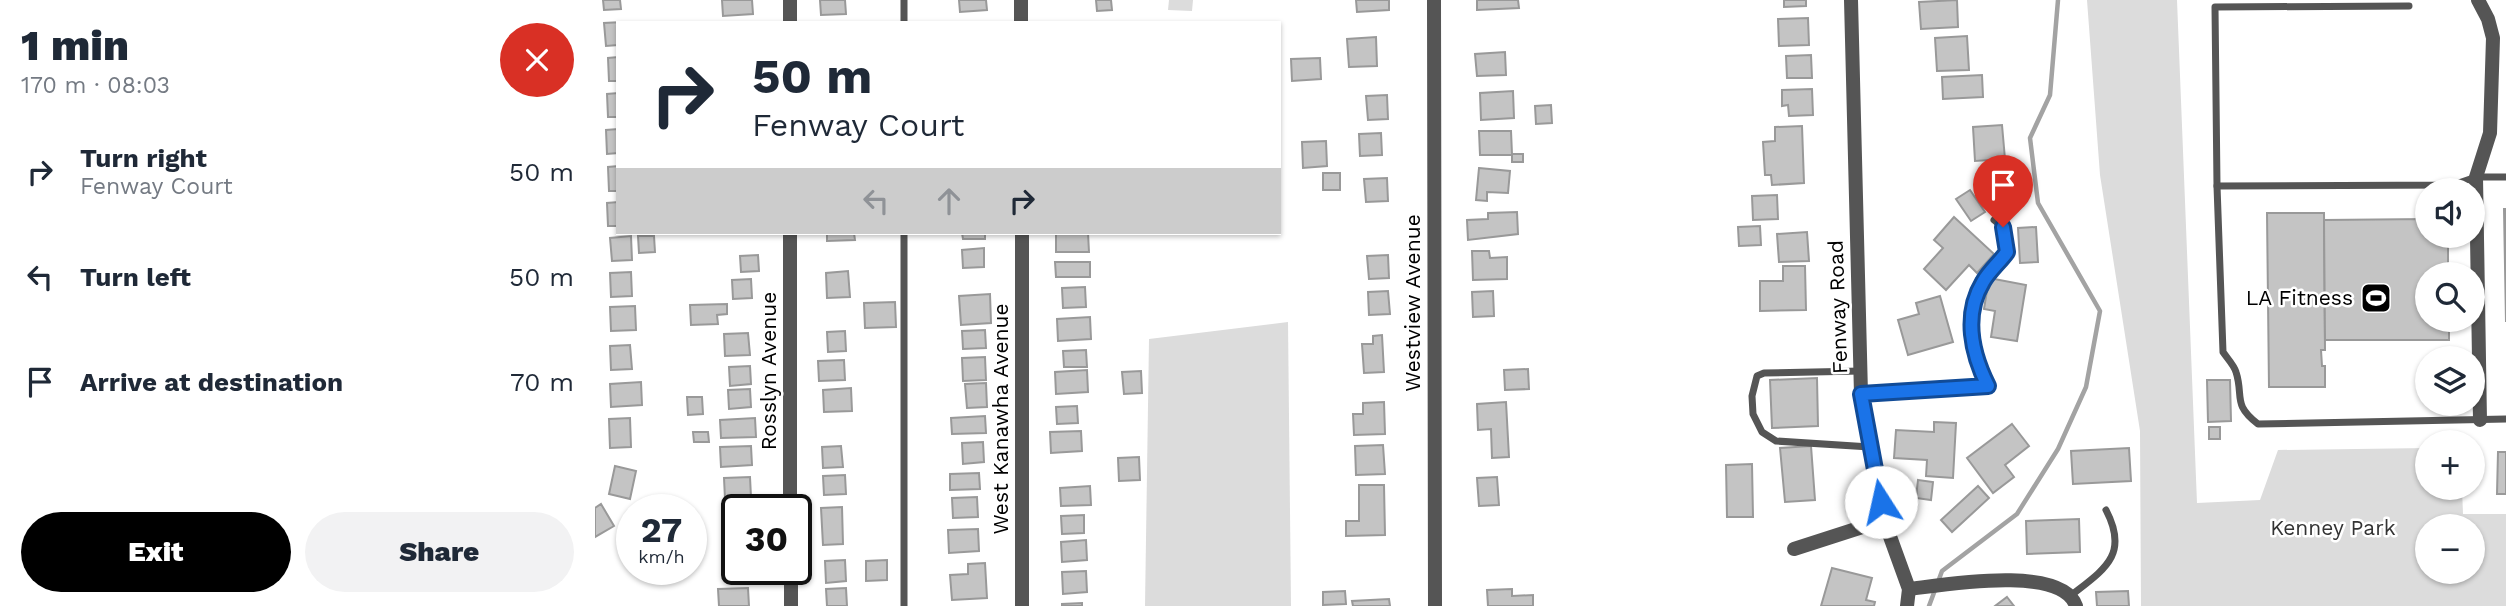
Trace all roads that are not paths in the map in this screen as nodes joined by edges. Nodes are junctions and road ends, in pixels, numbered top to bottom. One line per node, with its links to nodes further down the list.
1 (790, 0): 9 (street)
2 (904, 0): 10 (lane)
3 (1021, 0): 11 (street)
4 (1434, 0): 35 (street, Westview Avenue)
5 (1851, 0): 19 (street, Fenway Road)
6 (2478, 0): 12 (street)
7 (2215, 3): 8 (lane); 14 (lane)
8 (2409, 6)
9 (790, 21)
10 (904, 21)
11 (1021, 21)
12 (2476, 177): 13 (lane); 14 (lane); 23 (street)
13 (2506, 177)
14 (2217, 186): 23 (lane)
15 (1994, 220): 20 (lane)
16 (790, 235): 25 (street, Rosslyn Avenue)
17 (904, 235): 33 (lane)
18 (1022, 235): 34 (street, West Kanawha Avenue)
19 (1861, 371): 21 (street, Fenway Road); 24 (lane)
20 (1988, 386): 21 (street)
21 (1861, 394): 24 (street, Fenway Road)
22 (2506, 419): 23 (lane)
23 (2480, 420)
24 (1871, 447): 27 (street, Fenway Road)
25 (790, 494)
26 (2106, 510): 31 (lane)
27 (1884, 520): 28 (street); 30 (street, Fenway Road)
28 (1794, 550)
29 (791, 585): 32 (street)
30 (1909, 589): 31 (street); 36 (street, Fenway Road)
31 (2073, 601)
32 (791, 606)
33 (904, 606)
34 (1022, 606)
35 (1435, 606)
36 (1906, 606)

